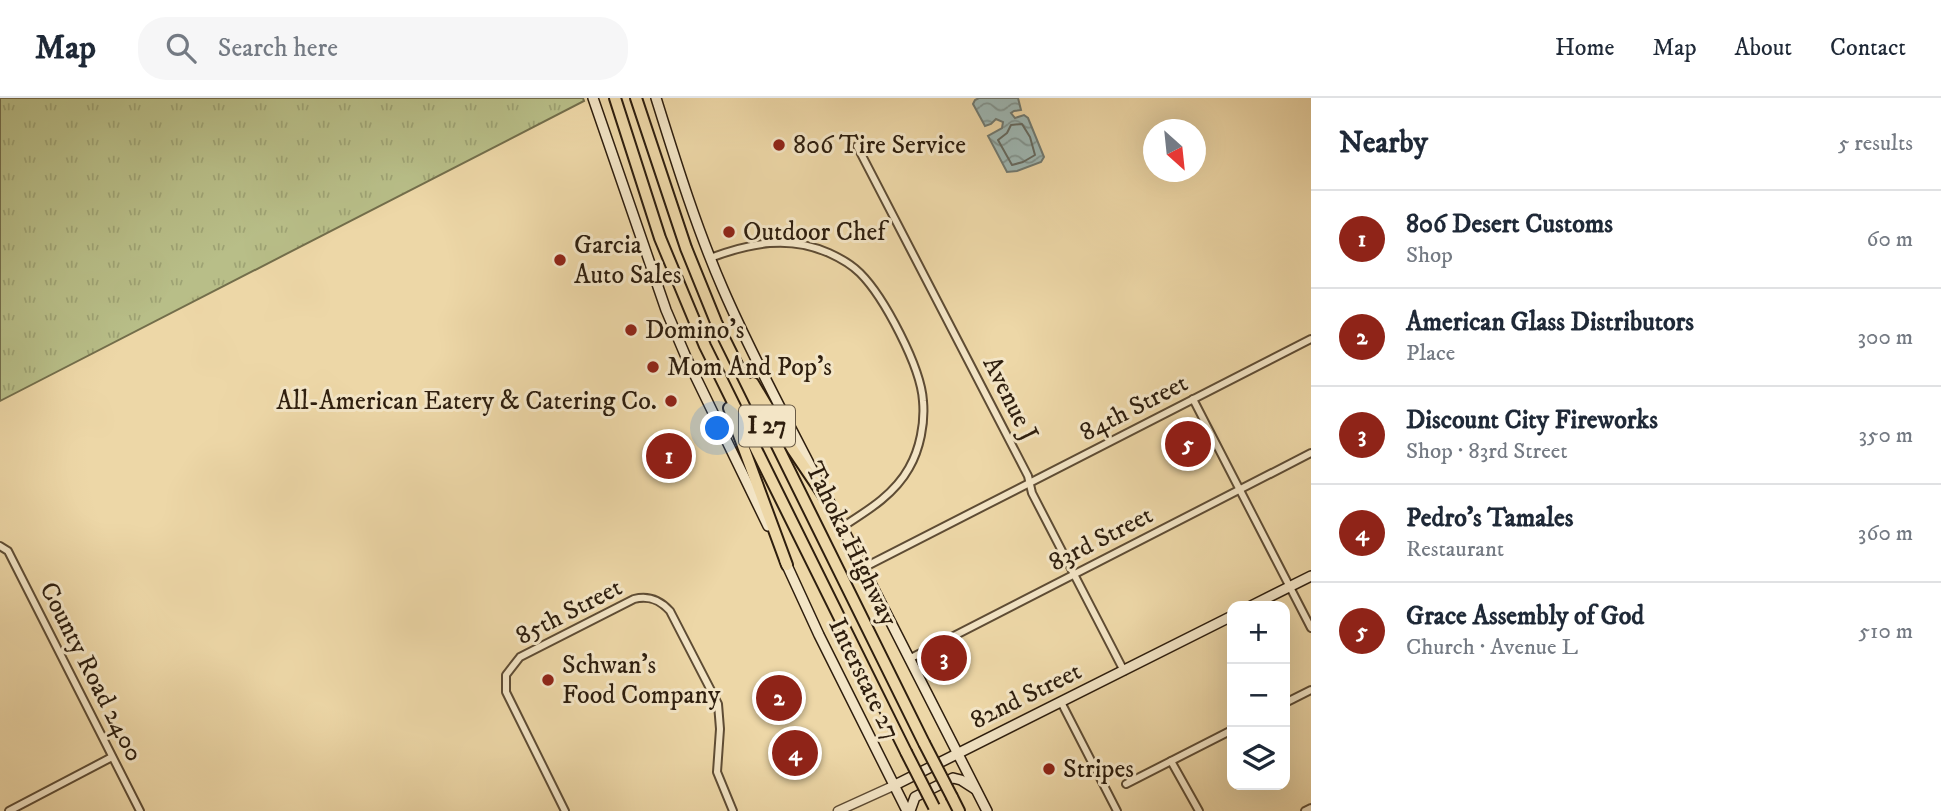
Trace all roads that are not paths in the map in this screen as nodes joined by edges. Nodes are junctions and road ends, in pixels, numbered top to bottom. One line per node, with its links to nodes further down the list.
1 (593, 98): 17 (main road)
2 (615, 98): 9 (highway, Tahoka Highway / I 27)
3 (636, 98): 8 (highway, Tahoka Highway / I 27)
4 (656, 98): 6 (main road, Tahoka Highway)
5 (857, 146): 12 (street, Avenue J)
6 (710, 258): 14 (main road, Tahoka Highway); 15 (street)
7 (1311, 339): 10 (street, 84th Street)
8 (727, 344): 14 (highway); 45 (highway, Tahoka Highway / I 27, bridge)
9 (710, 356): 17 (highway); 38 (highway, Tahoka Highway / I 27, bridge)
10 (1193, 399): 12 (street, 84th Street); 13 (street)
11 (1311, 453): 13 (street, 83rd Street)
12 (1030, 483): 18 (street, 84th Street); 19 (street, Avenue J)
13 (1240, 489): 19 (street, 83rd Street); 21 (street)
14 (830, 505): 15 (main road, Interstate 27)
15 (842, 527): 18 (main road, Interstate 27)
16 (0, 545): 32 (street, County Road 2400)
17 (787, 565): 35 (main road, Interstate 27)
18 (863, 568): 25 (main road, Interstate 27)
19 (1074, 575): 25 (street, 83rd Street); 26 (street, Avenue J)
20 (1311, 576): 21 (main road)
21 (1290, 586): 22 (main road); 24 (street)
22 (1261, 601)
23 (1227, 619): 26 (main road, 82nd Street)
24 (1311, 628)
25 (909, 659): 31 (main road, Interstate 27)
26 (1124, 671): 29 (main road, 82nd Street)
27 (1311, 690): 28 (street)
28 (1290, 700)
29 (1061, 702): 31 (main road, 82nd Street); 47 (street)
30 (1227, 733): 33 (street)
31 (957, 753): 35 (main road, 82nd Street); 36 (main road, Interstate 27)
32 (112, 757): 39 (street); 40 (street, County Road 2400)
33 (1171, 761): 34 (street); 48 (street)
34 (1126, 784)
35 (893, 786): 43 (street, 82nd Street); 44 (main road, Interstate 27)
36 (977, 790): 44 (main road); 46 (main road, Interstate 27)
37 (1311, 808): 49 (street)
38 (935, 809)
39 (9, 811)
40 (140, 811)
41 (565, 811): 42 (street, 85th Street)
42 (733, 811)
43 (838, 811)
44 (908, 811)
45 (959, 811)
46 (988, 811)
47 (1117, 811)
48 (1199, 811)
49 (1305, 811)

